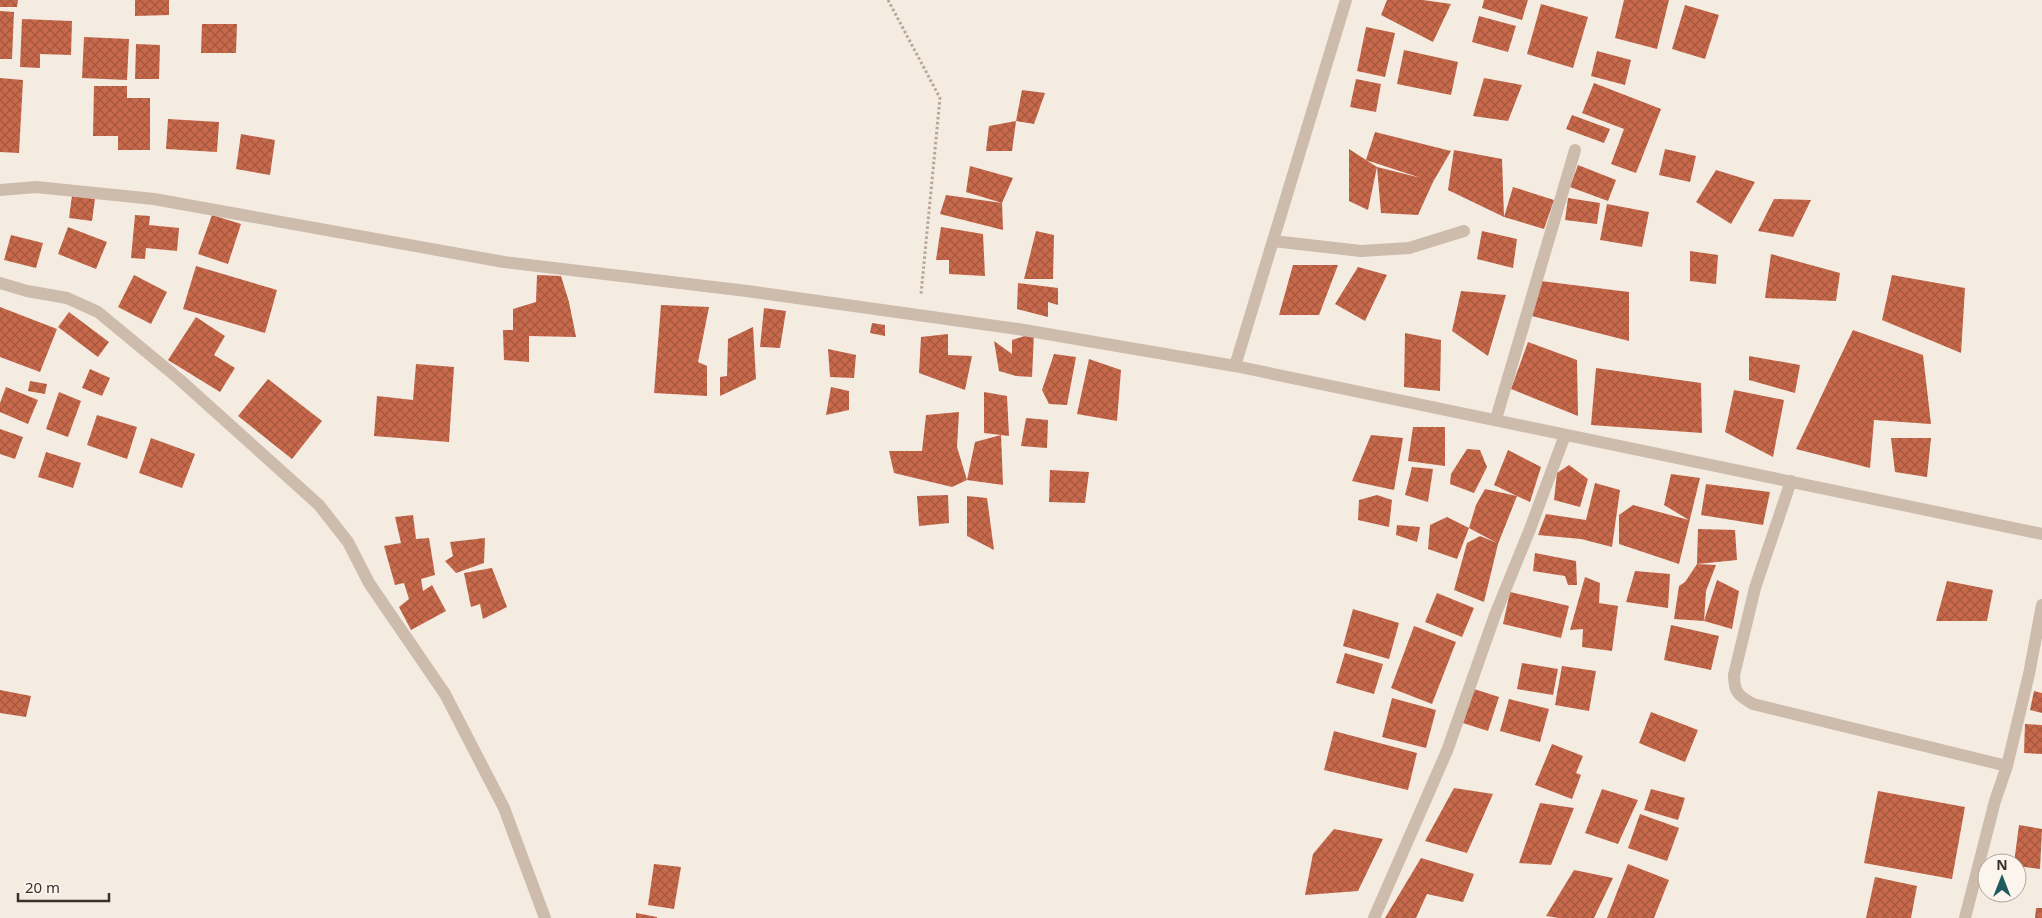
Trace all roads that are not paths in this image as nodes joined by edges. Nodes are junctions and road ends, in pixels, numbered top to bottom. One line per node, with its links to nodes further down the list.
1 (1346, 0): 5 (street)
2 (1575, 150): 8 (street)
3 (0, 190): 7 (street)
4 (1464, 231): 5 (street)
5 (1273, 241): 7 (street)
6 (0, 283): 14 (street)
7 (1235, 366): 8 (street)
8 (1496, 419): 9 (street)
9 (1565, 435): 10 (street); 15 (street)
10 (1791, 481): 11 (street); 13 (street)
11 (2042, 534)
12 (2042, 605): 13 (street)
13 (2007, 766): 16 (street)
14 (545, 918)
15 (1374, 918)
16 (1965, 918)

